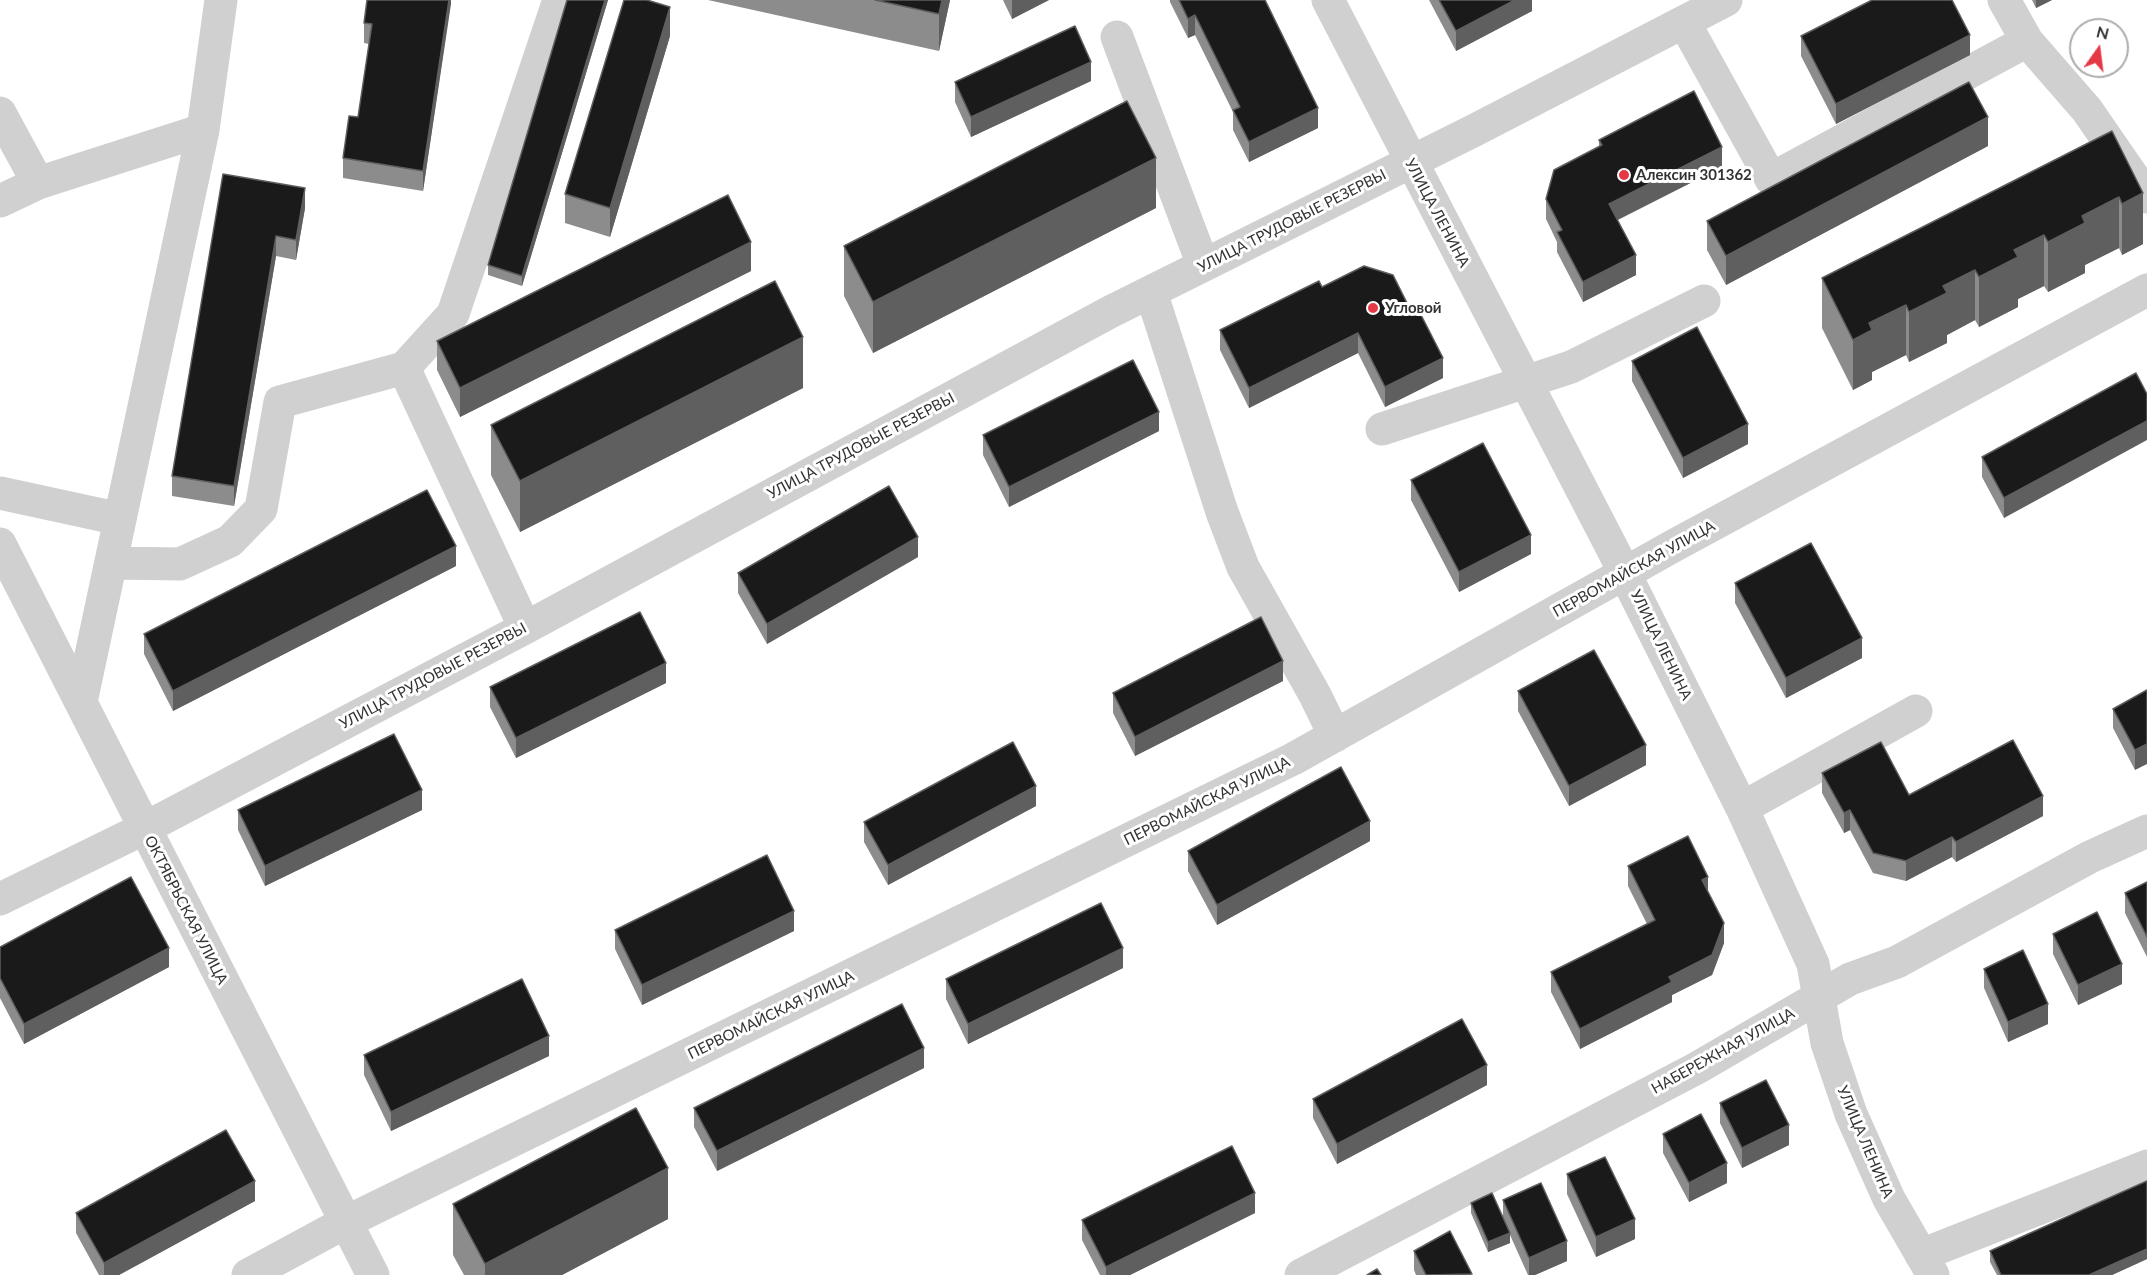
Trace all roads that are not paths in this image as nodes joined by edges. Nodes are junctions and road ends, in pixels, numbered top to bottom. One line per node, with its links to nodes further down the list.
1 (221, 0): 10 (street)
2 (559, 0): 19 (street)
3 (1328, 0): 11 (street, УЛИЦА ЛЕНИНА)
4 (1726, 0): 6 (street, УЛИЦА ТРУДОВЫЕ РЕЗЕРВЫ)
5 (2004, 0): 8 (street)
6 (1684, 22): 8 (street); 11 (street, УЛИЦА ТРУДОВЫЕ РЕЗЕРВЫ)
7 (1117, 37): 15 (street)
8 (2026, 41): 13 (street)
9 (0, 113): 12 (street)
10 (203, 130): 12 (street); 23 (street)
11 (1410, 162): 15 (street, УЛИЦА ТРУДОВЫЕ РЕЗЕРВЫ); 20 (street, УЛИЦА ЛЕНИНА)
12 (38, 183): 14 (street)
13 (2147, 198)
14 (0, 201)
15 (1203, 265): 17 (street, УЛИЦА ТРУДОВЫЕ РЕЗЕРВЫ)
16 (2147, 290): 26 (street, ПЕРВОМАЙСКАЯ УЛИЦА)
17 (1151, 292): 27 (street, УЛИЦА ТРУДОВЫЕ РЕЗЕРВЫ); 30 (street)
18 (1704, 301): 20 (street)
19 (404, 368): 25 (street); 27 (street)
20 (1525, 382): 21 (street); 26 (street, УЛИЦА ЛЕНИНА)
21 (1382, 429)
22 (0, 493): 23 (street)
23 (120, 519): 25 (street)
24 (0, 544): 28 (street, ОКТЯБРЬСКАЯ УЛИЦА)
25 (111, 563): 28 (street)
26 (1625, 574): 30 (street, ПЕРВОМАЙСКАЯ УЛИЦА); 31 (street, УЛИЦА ЛЕНИНА)
27 (525, 628): 32 (street, УЛИЦА ТРУДОВЫЕ РЕЗЕРВЫ)
28 (81, 702): 32 (street, ОКТЯБРЬСКАЯ УЛИЦА)
29 (1916, 711): 31 (street)
30 (1335, 736): 37 (street, ПЕРВОМАЙСКАЯ УЛИЦА)
31 (1742, 808): 35 (street, УЛИЦА ЛЕНИНА)
32 (145, 828): 34 (street, УЛИЦА ТРУДОВЫЕ РЕЗЕРВЫ); 37 (street, ОКТЯБРЬСКАЯ УЛИЦА)
33 (2147, 831): 35 (street, НАБЕРЕЖНАЯ УЛИЦА)
34 (0, 898)
35 (1819, 997): 38 (street, УЛИЦА ЛЕНИНА); 41 (street, НАБЕРЕЖНАЯ УЛИЦА)
36 (2147, 1166): 38 (street)
37 (346, 1222): 39 (street, ПЕРВОМАЙСКАЯ УЛИЦА); 40 (street, ОКТЯБРЬСКАЯ УЛИЦА)
38 (1927, 1265)
39 (248, 1275)
40 (373, 1275)
41 (1301, 1275)

